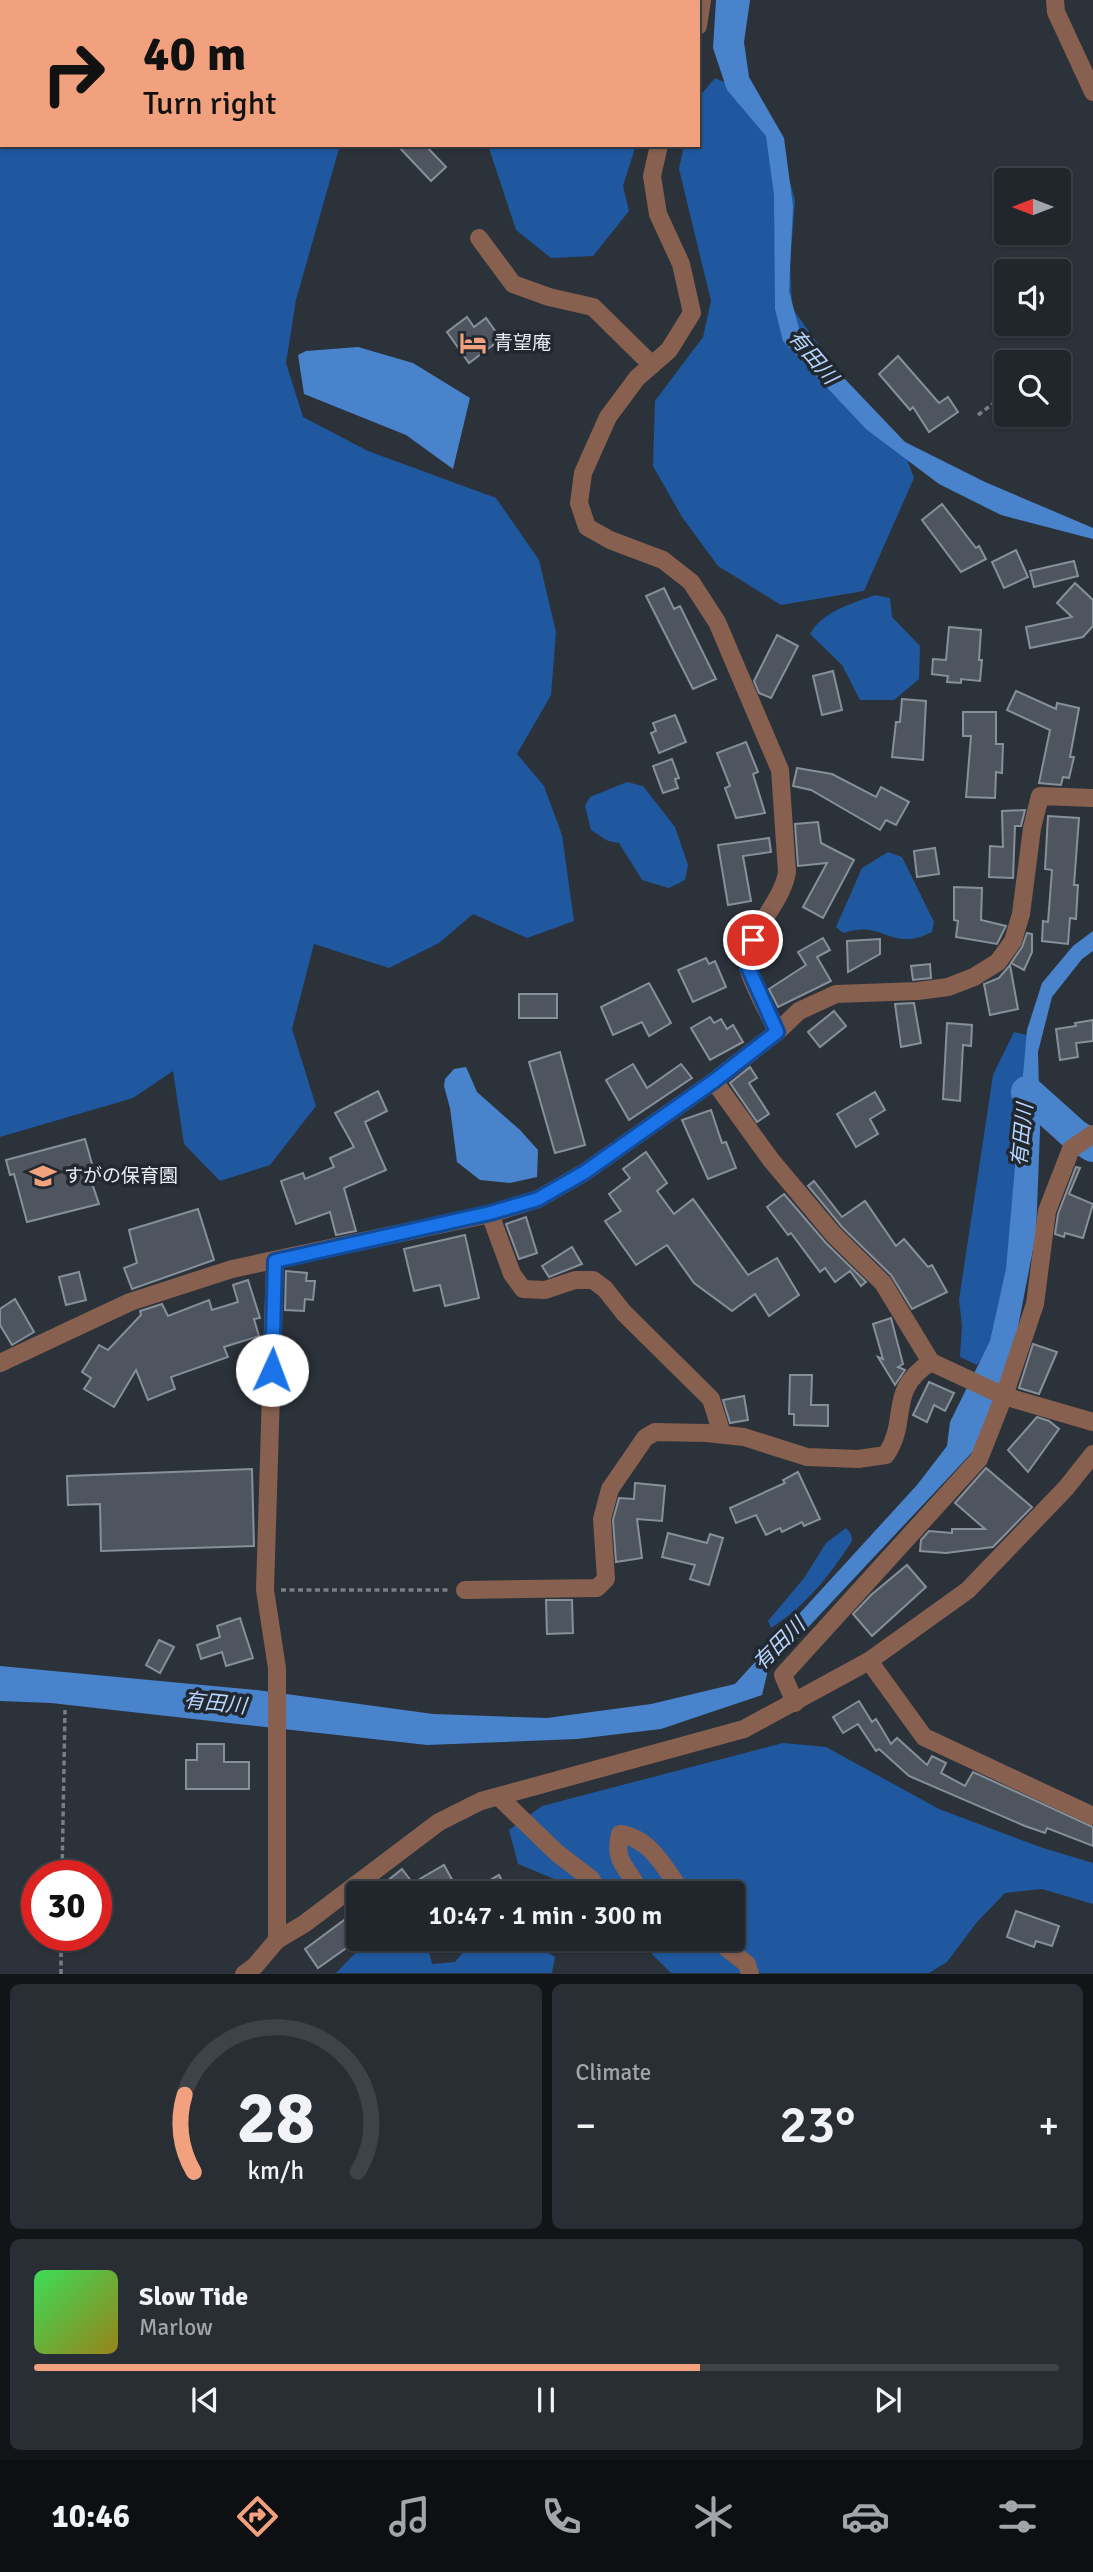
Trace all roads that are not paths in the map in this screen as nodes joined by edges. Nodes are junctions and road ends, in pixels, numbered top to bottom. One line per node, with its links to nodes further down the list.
1 (1055, 0): 2 (street)
2 (1093, 92)
3 (659, 147): 5 (street)
4 (479, 238): 5 (street)
5 (652, 365): 7 (street)
6 (1093, 798): 7 (street)
7 (777, 1032): 8 (street)
8 (714, 1081): 10 (street); 12 (street)
9 (1093, 1134): 14 (street)
10 (490, 1213): 11 (street); 16 (street)
11 (275, 1261): 13 (street); 27 (street)
12 (931, 1362): 14 (street); 16 (street)
13 (0, 1363)
14 (1004, 1396): 15 (street); 21 (street)
15 (1093, 1422)
16 (722, 1434): 19 (street)
17 (1093, 1454): 18 (street)
18 (1085, 1477): 20 (street)
19 (465, 1590)
20 (869, 1661): 21 (street); 23 (street)
21 (796, 1703): 22 (street)
22 (499, 1797): 24 (street); 27 (street)
23 (1093, 1816)
24 (592, 1881)
25 (634, 1881): 26 (street)
26 (673, 1881)
27 (277, 1940): 29 (street)
28 (730, 1951): 30 (street)
29 (244, 1973)
30 (750, 1973)

